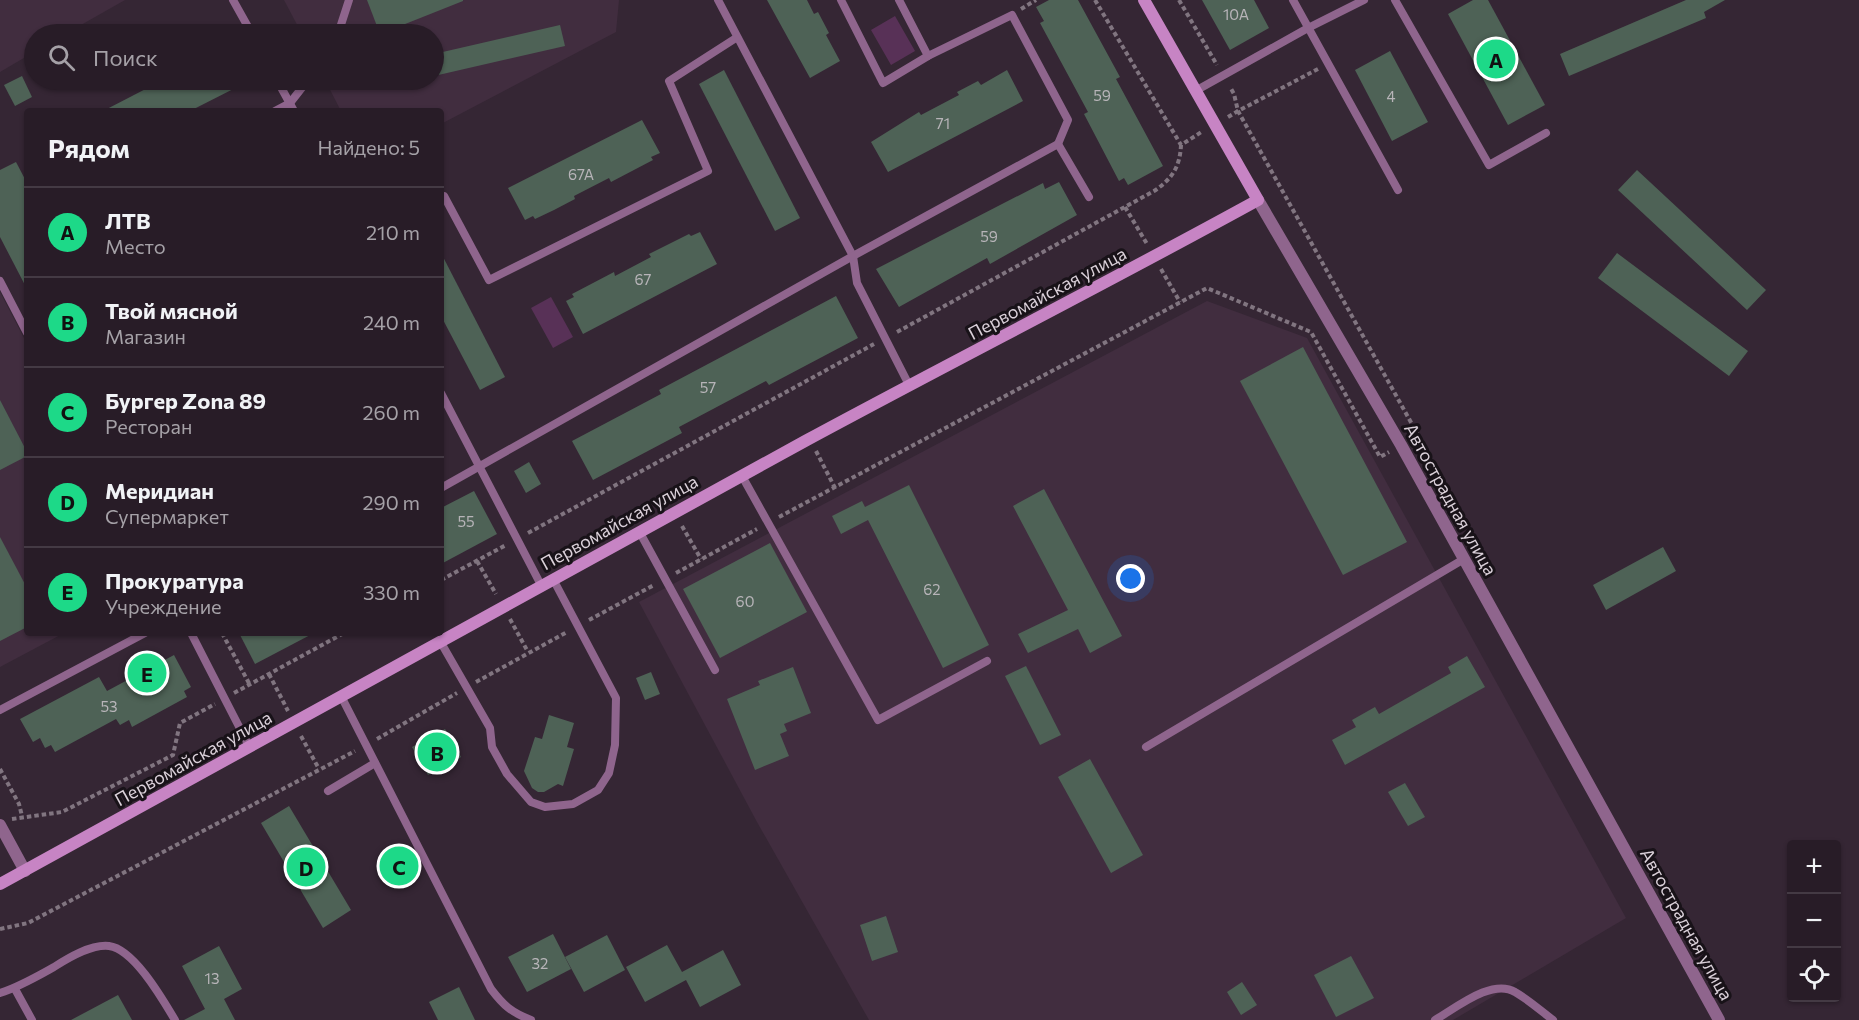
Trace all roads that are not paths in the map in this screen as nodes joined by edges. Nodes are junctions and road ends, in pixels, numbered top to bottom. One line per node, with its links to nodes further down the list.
1 (233, 0): 10 (lane)
2 (349, 0): 11 (lane)
3 (718, 0): 13 (lane)
4 (841, 0): 14 (lane)
5 (899, 0): 14 (lane)
6 (1144, 0): 17 (main road, Автострадная улица)
7 (1293, 0): 12 (lane)
8 (1364, 0): 12 (lane)
9 (1395, 0): 19 (lane)
10 (246, 24)
11 (341, 24)
12 (1308, 28): 17 (lane); 21 (lane)
13 (736, 38): 22 (lane); 25 (lane)
14 (928, 56): 20 (lane)
15 (283, 90): 18 (lane)
16 (302, 90): 18 (lane)
17 (1197, 90): 24 (main road, Автострадная улица)
18 (292, 107)
19 (1546, 133)
20 (1058, 144): 23 (lane); 25 (lane)
21 (1398, 190)
22 (444, 196)
23 (1089, 196)
24 (1258, 200): 28 (main road, Первомайская улица); 34 (street, Автострадная улица)
25 (853, 256): 28 (lane); 30 (lane)
26 (0, 281): 27 (lane)
27 (24, 327)
28 (909, 385): 31 (main road, Первомайская улица)
29 (444, 399): 30 (lane)
30 (481, 467): 32 (lane); 36 (lane)
31 (742, 476): 33 (main road, Первомайская улица); 40 (lane)
32 (444, 486)
33 (639, 531): 35 (main road, Первомайская улица); 41 (lane)
34 (1464, 559): 44 (lane); 58 (street, Автострадная улица)
35 (553, 579): 36 (main road, Первомайская улица); 39 (lane)
36 (541, 585): 39 (main road, Первомайская улица)
37 (139, 636): 43 (lane)
38 (193, 636): 45 (lane)
39 (440, 641): 42 (main road, Первомайская улица)
40 (987, 662)
41 (715, 670)
42 (341, 696): 45 (main road, Первомайская улица); 46 (lane)
43 (0, 710)
44 (1146, 747)
45 (250, 748): 49 (main road, Первомайская улица)
46 (375, 763): 47 (lane); 55 (lane)
47 (328, 791)
48 (6, 822): 49 (street)
49 (25, 871): 50 (main road, Первомайская улица)
50 (0, 884)
51 (15, 989): 52 (lane); 53 (lane); 54 (lane)
52 (0, 993)
53 (32, 1020)
54 (176, 1020)
55 (531, 1020)
56 (1435, 1020): 57 (lane)
57 (1553, 1020)
58 (1719, 1020)

